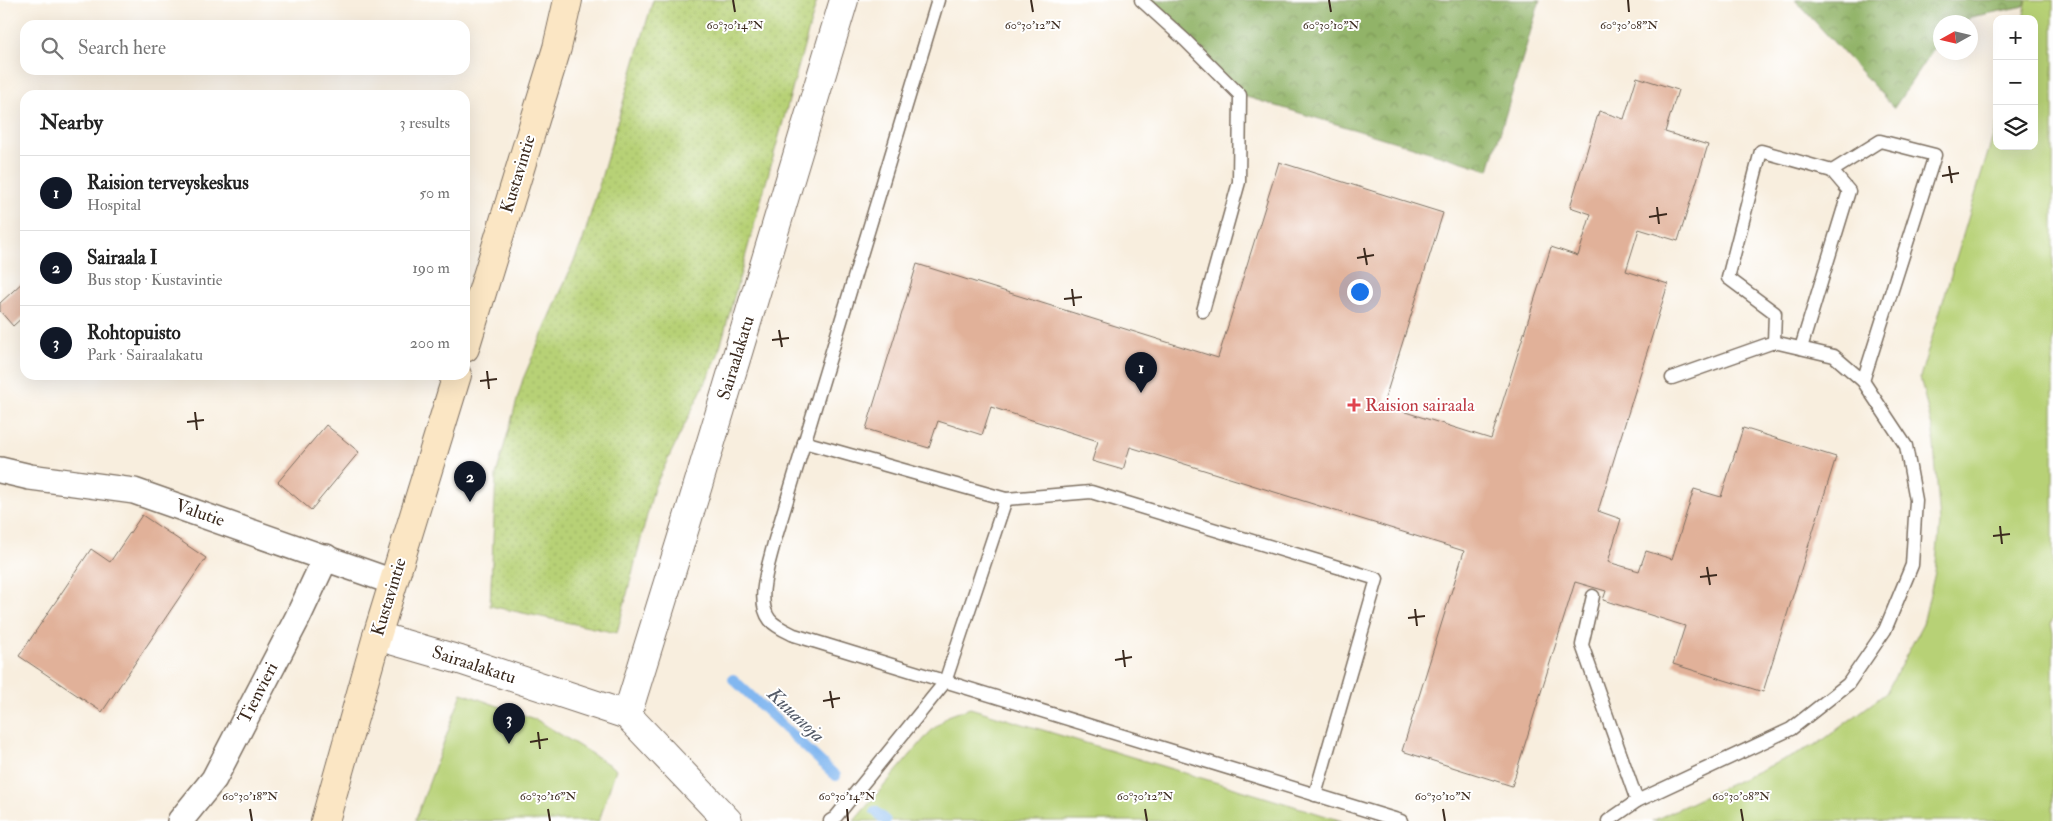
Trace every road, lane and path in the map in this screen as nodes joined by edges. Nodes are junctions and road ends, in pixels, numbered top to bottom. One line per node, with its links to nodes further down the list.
1 (568, 0): 7 (main road, Kustavintie)
2 (844, 0): 21 (street, Sairaalakatu)
3 (938, 0): 13 (lane)
4 (1141, 0): 6 (lane)
5 (1832, 171): 8 (lane); 9 (lane); 12 (lane)
6 (1203, 310)
7 (470, 332)
8 (1774, 342): 9 (lane); 10 (lane)
9 (1801, 348): 12 (lane)
10 (1672, 378)
11 (455, 380): 17 (main road, Kustavintie)
12 (1863, 381): 23 (lane)
13 (804, 442): 15 (lane); 20 (lane)
14 (0, 470): 16 (street, Valutie)
15 (1006, 499): 20 (lane); 22 (lane)
16 (326, 558): 17 (street, Valutie); 24 (street, Tienvieri)
17 (393, 582): 19 (main road, Kustavintie)
18 (1594, 596): 23 (lane)
19 (377, 636): 21 (street, Sairaalakatu); 25 (main road, Kustavintie)
20 (945, 682): 22 (lane); 27 (lane)
21 (627, 715): 26 (street, Sairaalakatu)
22 (1316, 795): 28 (lane)
23 (1637, 801): 29 (lane)
24 (180, 821)
25 (325, 821)
26 (728, 821)
27 (830, 821)
28 (1401, 821)
29 (1608, 821)

